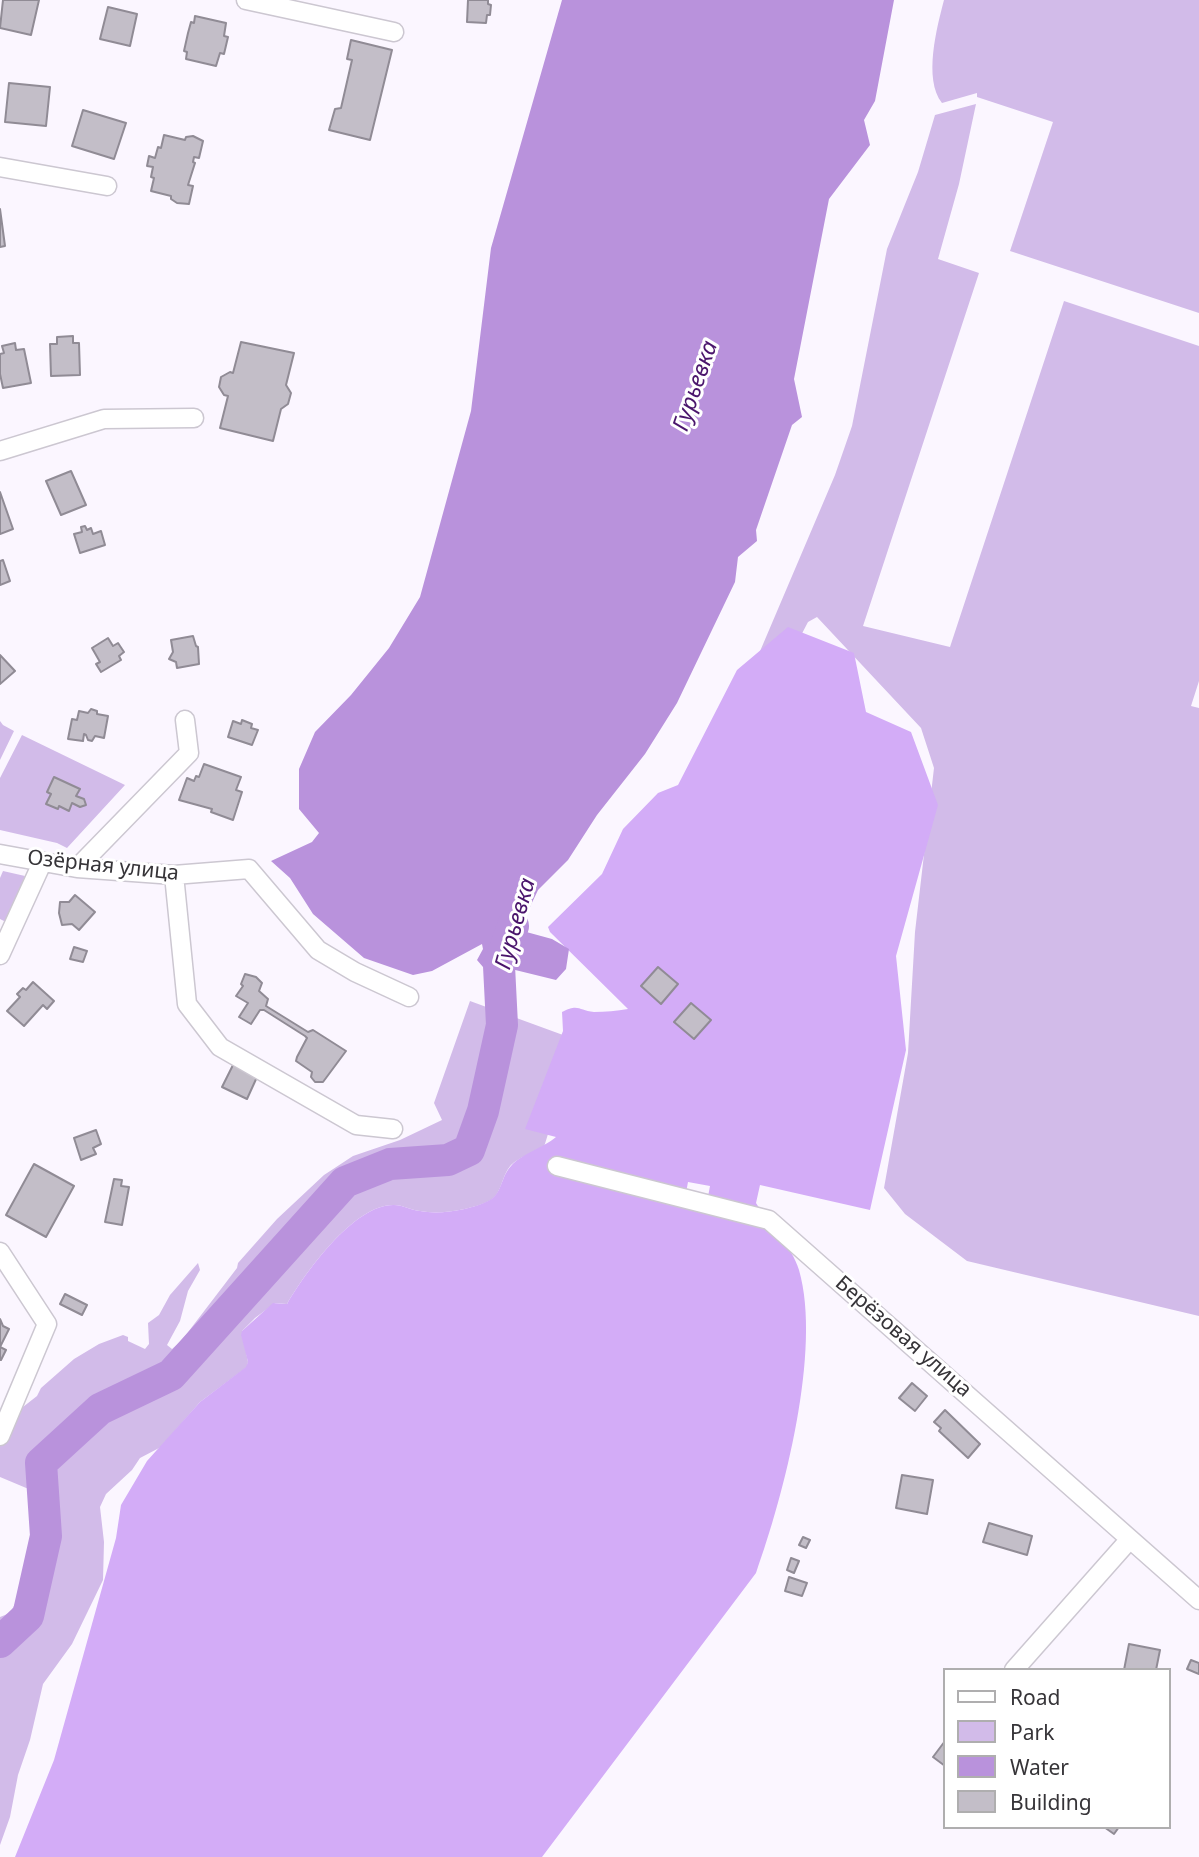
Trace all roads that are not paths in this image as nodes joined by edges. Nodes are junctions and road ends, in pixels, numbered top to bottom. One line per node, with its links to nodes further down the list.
1 (246, 0): 2 (street)
2 (394, 32)
3 (0, 167): 4 (street)
4 (107, 186)
5 (194, 418): 6 (street)
6 (0, 451)
7 (185, 720): 10 (street)
8 (0, 854): 9 (street, Озёрная улица)
9 (42, 863): 10 (street, Озёрная улица); 12 (street)
10 (77, 868): 11 (street, Озёрная улица)
11 (174, 875): 13 (street, Озёрная улица); 14 (street)
12 (0, 955)
13 (409, 996)
14 (393, 1129)
15 (557, 1167): 18 (street, Берёзовая улица)
16 (0, 1252): 17 (street)
17 (0, 1436)
18 (1130, 1539): 19 (street, Берёзовая улица); 20 (street)
19 (1199, 1600)
20 (1016, 1668)

